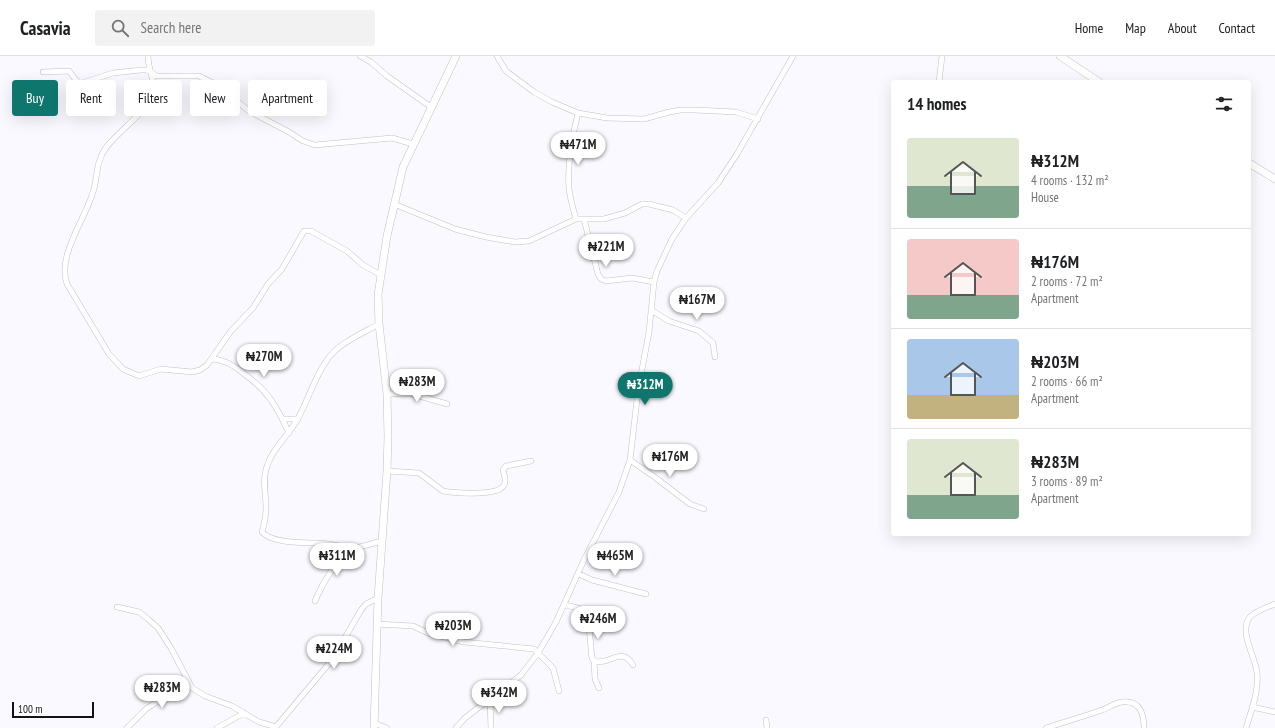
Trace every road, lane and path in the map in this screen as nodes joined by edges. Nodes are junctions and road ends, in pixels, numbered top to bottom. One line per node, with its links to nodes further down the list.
1 (148, 56): 9 (street)
2 (360, 56): 12 (street)
3 (456, 56): 12 (street)
4 (498, 56): 13 (street)
5 (793, 56): 14 (street)
6 (942, 56): 10 (street)
7 (1060, 56): 11 (street)
8 (44, 72): 9 (street)
9 (152, 74): 15 (street); 28 (street)
10 (939, 80)
11 (1096, 80)
12 (431, 107): 15 (street)
13 (578, 113): 14 (street); 20 (street)
14 (758, 119): 19 (street)
15 (413, 144): 18 (street)
16 (1251, 164): 17 (street)
17 (1275, 179)
18 (394, 204): 20 (street); 22 (street)
19 (686, 218): 21 (street); 23 (street)
20 (576, 219): 21 (street)
21 (584, 219): 23 (street)
22 (381, 275): 25 (street); 26 (street)
23 (654, 282): 24 (street)
24 (651, 310): 27 (street); 35 (street)
25 (379, 324): 30 (street); 33 (street)
26 (218, 350): 28 (street); 29 (street)
27 (715, 357)
28 (212, 359): 29 (street)
29 (222, 360): 32 (street)
30 (387, 394): 31 (street); 37 (street)
31 (447, 404)
32 (283, 419): 33 (street); 34 (street)
33 (298, 419): 34 (street)
34 (289, 433): 40 (street)
35 (630, 460): 38 (street); 41 (street)
36 (531, 461): 37 (street)
37 (387, 471): 39 (street)
38 (704, 508)
39 (382, 541): 40 (street); 43 (street)
40 (351, 548): 44 (street)
41 (579, 574): 42 (street); 46 (street)
42 (646, 594)
43 (378, 598): 48 (street); 61 (street)
44 (315, 601)
45 (1275, 604): 56 (street)
46 (565, 605): 49 (street); 50 (street)
47 (117, 607): 52 (street)
48 (377, 624): 49 (street); 60 (street)
49 (538, 653): 54 (street); 55 (street)
50 (594, 661): 51 (street); 53 (street)
51 (633, 665)
52 (188, 682): 58 (street); 62 (street)
53 (599, 688)
54 (559, 691)
55 (490, 700): 65 (street); 66 (street)
56 (1252, 708): 57 (street); 70 (street)
57 (1275, 712)
58 (244, 713): 61 (street); 63 (street)
59 (766, 720): 67 (street)
60 (374, 726): 64 (street)
61 (275, 727)
62 (127, 728)
63 (217, 728)
64 (387, 728)
65 (456, 728)
66 (491, 728)
67 (767, 728)
68 (1046, 728): 69 (street)
69 (1144, 728)
70 (1246, 728)

